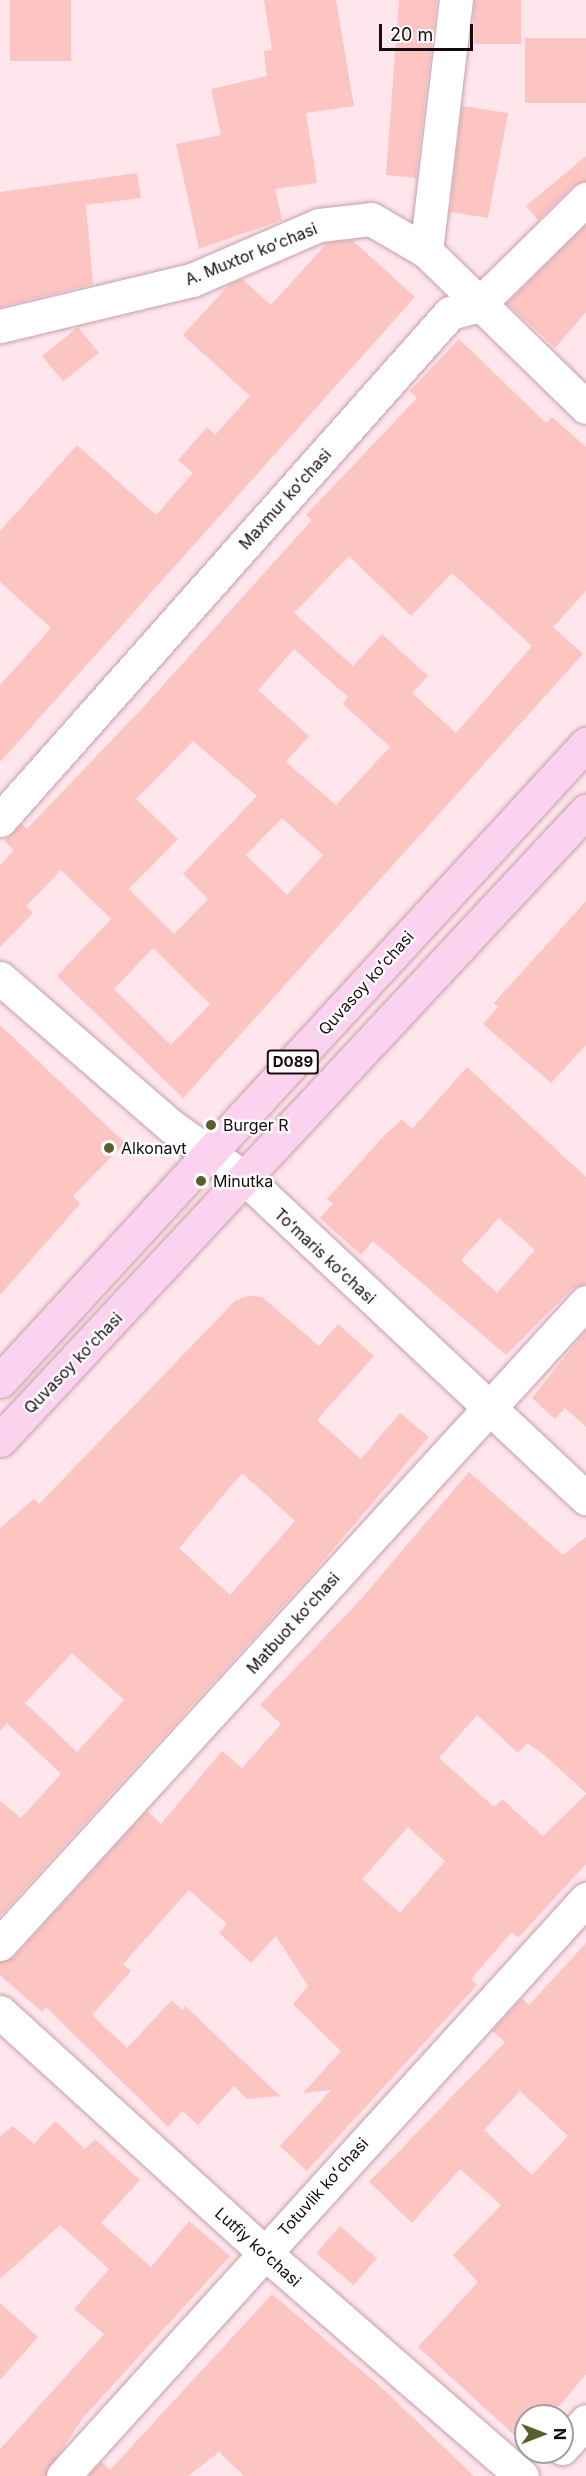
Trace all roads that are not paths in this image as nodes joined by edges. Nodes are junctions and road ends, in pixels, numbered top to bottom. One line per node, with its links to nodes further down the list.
1 (456, 0): 3 (street)
2 (586, 199): 4 (street, Maxmur koʻchasi)
3 (426, 251): 4 (street, A. Muxtor koʻchasi); 5 (street, A. Muxtor koʻchasi)
4 (477, 306): 6 (street, A. Muxtor koʻchasi); 9 (street, Maxmur koʻchasi)
5 (0, 326)
6 (586, 407)
7 (586, 744): 11 (main road, Quvasoy koʻchasi / D089)
8 (586, 811): 12 (main road, Quvasoy koʻchasi / D089)
9 (0, 820)
10 (0, 978): 11 (street, Toʻmaris koʻchasi)
11 (209, 1154): 12 (street, Toʻmaris koʻchasi); 14 (main road, Quvasoy koʻchasi / D089)
12 (247, 1180): 15 (street, Toʻmaris koʻchasi); 16 (main road, Quvasoy koʻchasi / D089)
13 (586, 1302): 15 (street, Matbuot koʻchasi)
14 (0, 1381)
15 (488, 1409): 17 (street, Toʻmaris koʻchasi); 19 (street, Matbuot koʻchasi)
16 (0, 1440)
17 (586, 1498)
18 (586, 1899): 21 (street, Totuvlik koʻchasi)
19 (0, 1944)
20 (0, 2012): 21 (street, Lutfiy koʻchasi)
21 (264, 2252): 25 (street, Totuvlik koʻchasi); 26 (street, Lutfiy koʻchasi)
22 (586, 2421): 23 (street)
23 (574, 2434)
24 (548, 2464): 27 (street)
25 (63, 2476)
26 (522, 2476)
27 (537, 2476)

